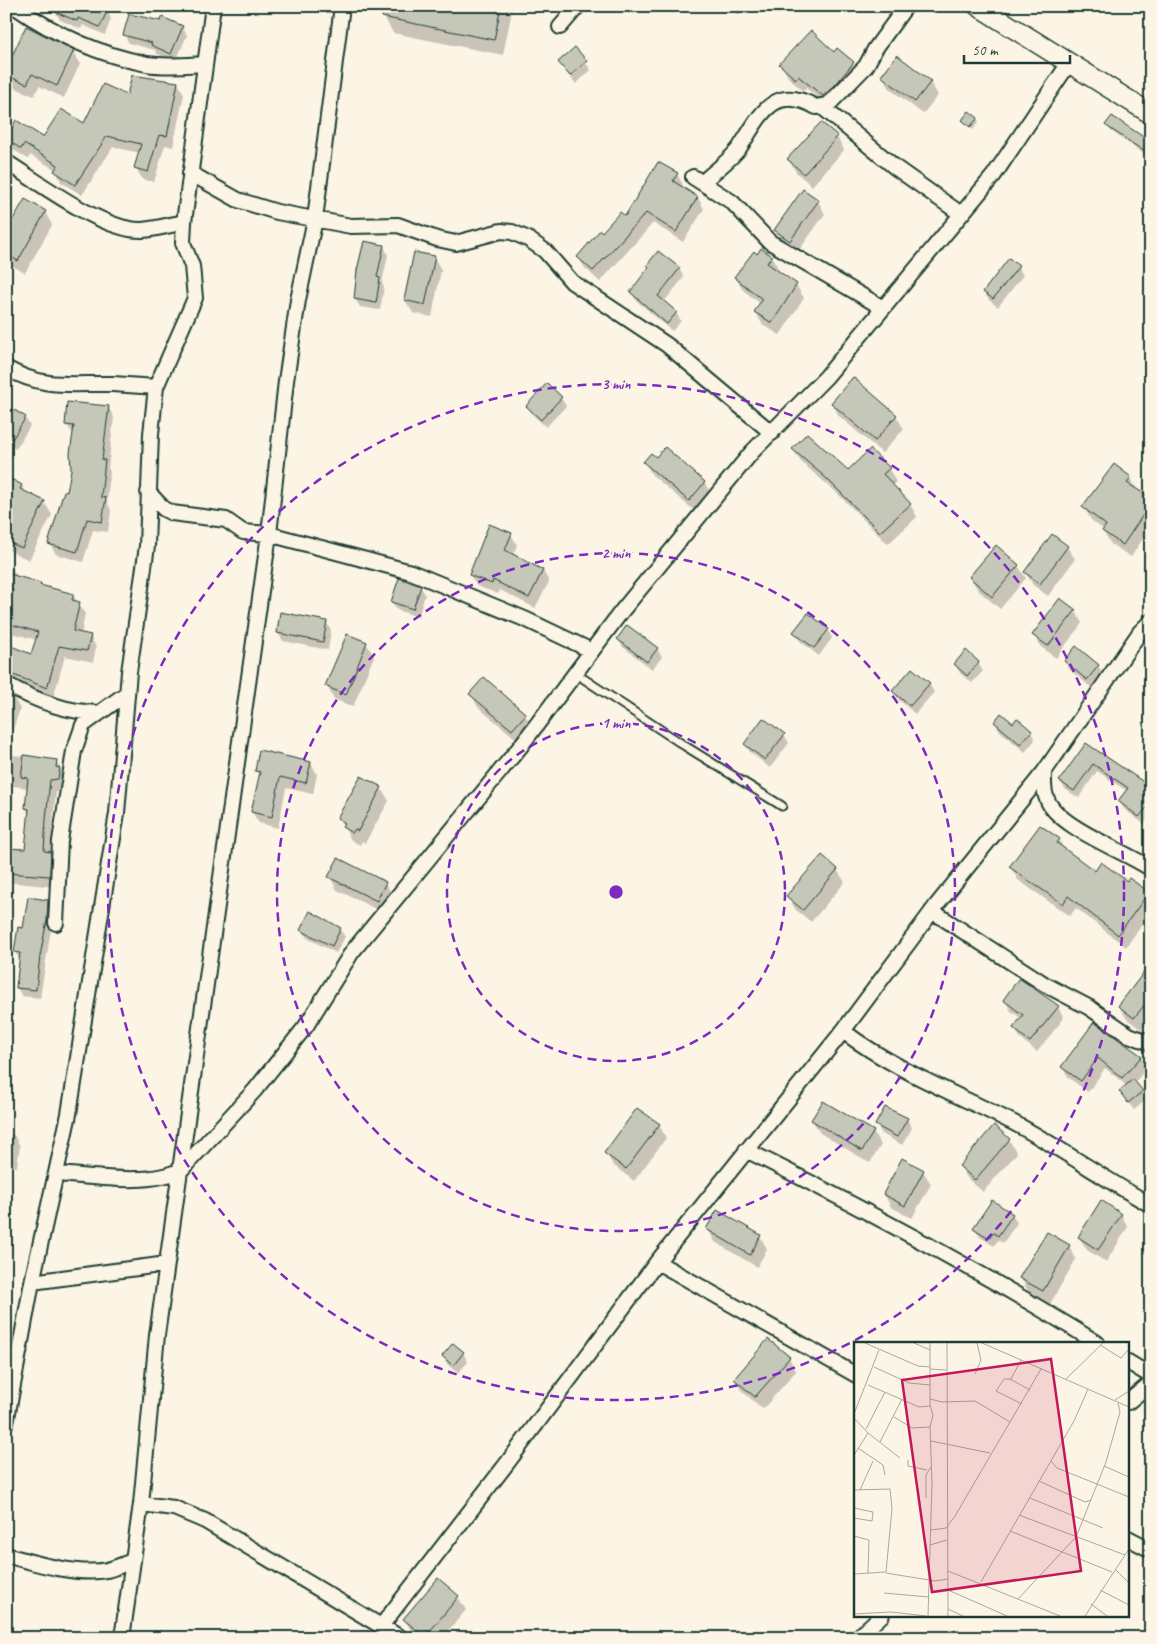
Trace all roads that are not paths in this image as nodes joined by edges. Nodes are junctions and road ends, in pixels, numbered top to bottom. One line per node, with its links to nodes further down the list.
1 (14, 6): 9 (street)
2 (213, 6): 9 (street)
3 (342, 6): 15 (street)
4 (578, 6): 7 (street)
5 (906, 6): 10 (street)
6 (978, 6): 8 (main road)
7 (560, 27)
8 (1069, 63): 11 (main road); 14 (street)
9 (205, 64): 13 (street)
10 (821, 106): 14 (street); 17 (street)
11 (1151, 114)
12 (6, 162): 16 (street)
13 (190, 173): 15 (street); 16 (street)
14 (961, 214): 17 (street)
15 (315, 219): 20 (street); 22 (street)
16 (184, 222): 19 (street)
17 (883, 308): 20 (street)
18 (6, 368): 19 (street)
19 (156, 387): 21 (street)
20 (772, 433): 24 (street)
21 (148, 492): 22 (street); 27 (street)
22 (269, 534): 24 (street); 37 (street)
23 (1151, 621): 29 (street)
24 (592, 651): 25 (street)
25 (575, 673): 30 (lane); 37 (street)
26 (6, 684): 28 (street)
27 (127, 693): 28 (street); 38 (street)
28 (98, 713): 33 (street)
29 (1044, 772): 31 (street); 32 (street)
30 (782, 806)
31 (1151, 869)
32 (932, 911): 34 (street); 35 (street)
33 (56, 923)
34 (843, 1031): 36 (street); 39 (street)
35 (1151, 1043)
36 (746, 1150): 40 (street); 43 (street)
37 (182, 1169): 38 (street); 41 (street)
38 (56, 1174): 42 (street)
39 (1151, 1205)
40 (656, 1262): 45 (street); 56 (street)
41 (167, 1264): 42 (street); 50 (street)
42 (32, 1282): 49 (street)
43 (1095, 1342)
44 (1130, 1363): 46 (street)
45 (854, 1374)
46 (1151, 1376)
47 (1151, 1384): 48 (street)
48 (1130, 1400)
49 (6, 1422)
50 (141, 1504): 54 (street); 56 (street)
51 (1130, 1539): 52 (street)
52 (1151, 1550)
53 (6, 1555): 54 (street)
54 (133, 1561): 57 (street)
55 (881, 1616): 59 (street)
56 (382, 1625): 58 (street)
57 (122, 1638)
58 (401, 1638)
59 (857, 1638)

